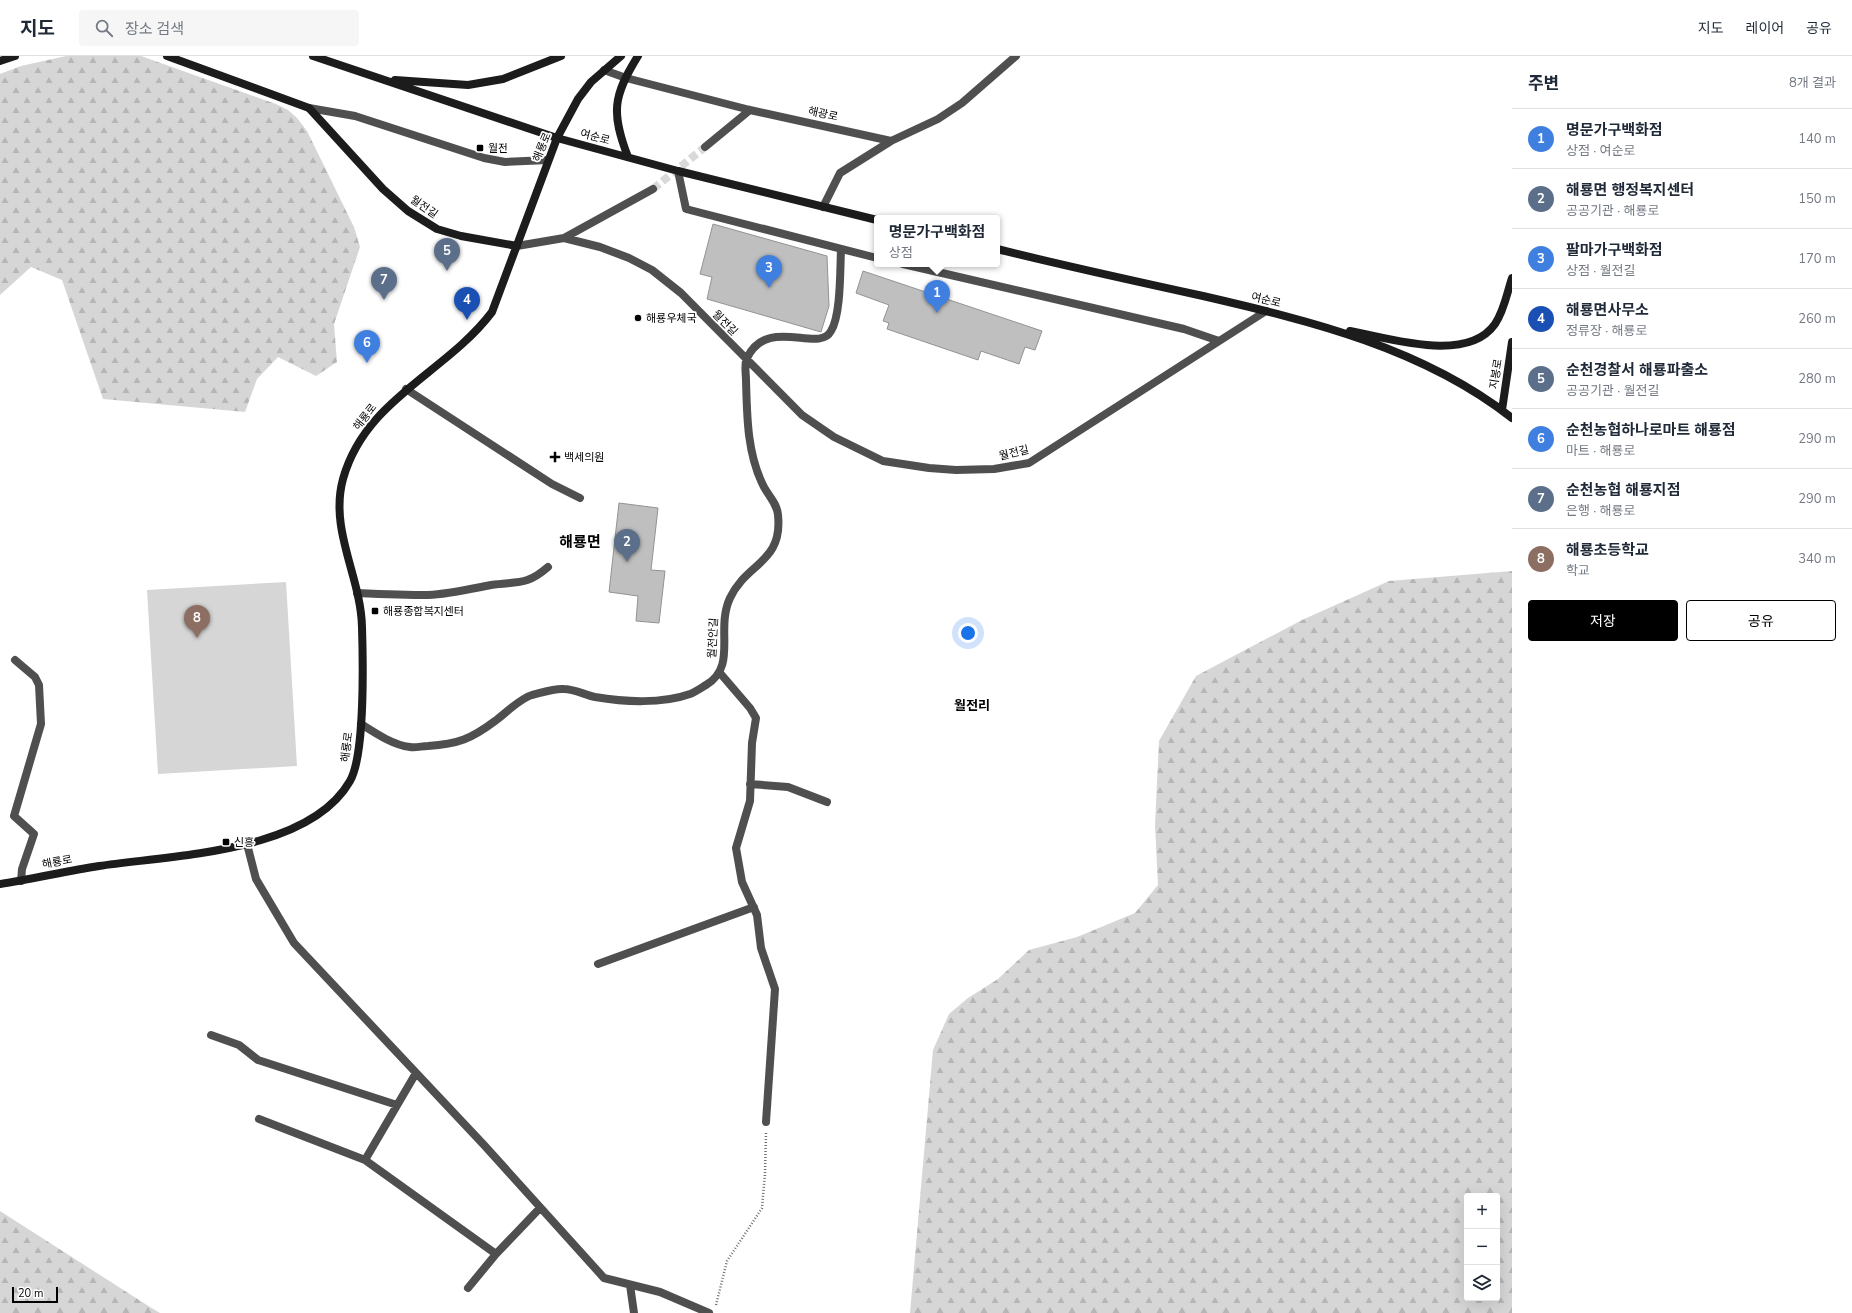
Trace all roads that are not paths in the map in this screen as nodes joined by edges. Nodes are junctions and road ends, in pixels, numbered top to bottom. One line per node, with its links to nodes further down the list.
1 (14, 56): 8 (main road)
2 (167, 56): 12 (main road, 월전길)
3 (313, 56): 11 (main road, 여순로)
4 (561, 56): 11 (main road)
5 (621, 56): 9 (main road, 해룡로)
6 (638, 56): 10 (main road)
7 (1016, 56): 15 (street)
8 (0, 61)
9 (604, 70): 10 (street, 해광로); 14 (main road, 해룡로)
10 (626, 78): 13 (street, 해광로); 17 (main road)
11 (382, 79): 14 (main road, 여순로)
12 (309, 108): 18 (street); 24 (main road, 월전길)
13 (750, 110): 15 (street, 해광로); 16 (street)
14 (557, 138): 17 (main road, 여순로); 18 (main road, 해룡로)
15 (891, 141): 21 (street)
16 (705, 147)
17 (628, 157): 19 (main road, 여순로)
18 (548, 160): 24 (main road, 해룡로)
19 (678, 171): 21 (main road, 여순로); 25 (street)
20 (653, 189): 23 (street)
21 (823, 207): 22 (main road, 여순로)
22 (874, 219)
23 (564, 238): 24 (street, 월전길); 34 (street, 월전길)
24 (517, 246): 35 (main road, 해룡로)
25 (841, 250): 27 (street); 34 (street)
26 (1000, 250): 30 (main road, 여순로)
27 (874, 257)
28 (916, 267): 32 (street)
29 (1512, 278): 31 (main road)
30 (1266, 311): 31 (main road, 여순로); 32 (street, 월전길)
31 (1315, 324): 36 (main road, 여순로)
32 (1219, 341): 34 (street, 월전길)
33 (1512, 342): 36 (main road, 지봉로)
34 (746, 359): 42 (street, 월전안길)
35 (406, 389): 38 (street); 40 (main road, 해룡로)
36 (1502, 410): 37 (main road, 여순로)
37 (1512, 418)
38 (580, 498)
39 (548, 567): 40 (street)
40 (357, 593): 43 (main road, 해룡로)
41 (15, 660): 47 (street)
42 (720, 673): 43 (street, 월전안길); 44 (street)
43 (361, 724): 46 (main road, 해룡로)
44 (750, 784): 45 (street); 49 (street)
45 (827, 802)
46 (247, 844): 47 (main road, 해룡로); 52 (street)
47 (21, 881): 48 (main road, 해룡로)
48 (0, 884)
49 (754, 907): 50 (street); 55 (street)
50 (598, 964)
51 (211, 1035): 53 (street)
52 (416, 1073): 53 (street); 57 (street)
53 (397, 1106): 56 (street)
54 (259, 1119): 56 (street)
55 (766, 1122)
56 (365, 1160): 58 (street)
57 (540, 1208): 58 (street); 59 (street)
58 (496, 1254): 60 (street)
59 (630, 1285): 61 (street); 62 (street)
60 (468, 1288)
61 (634, 1313)
62 (709, 1313)

